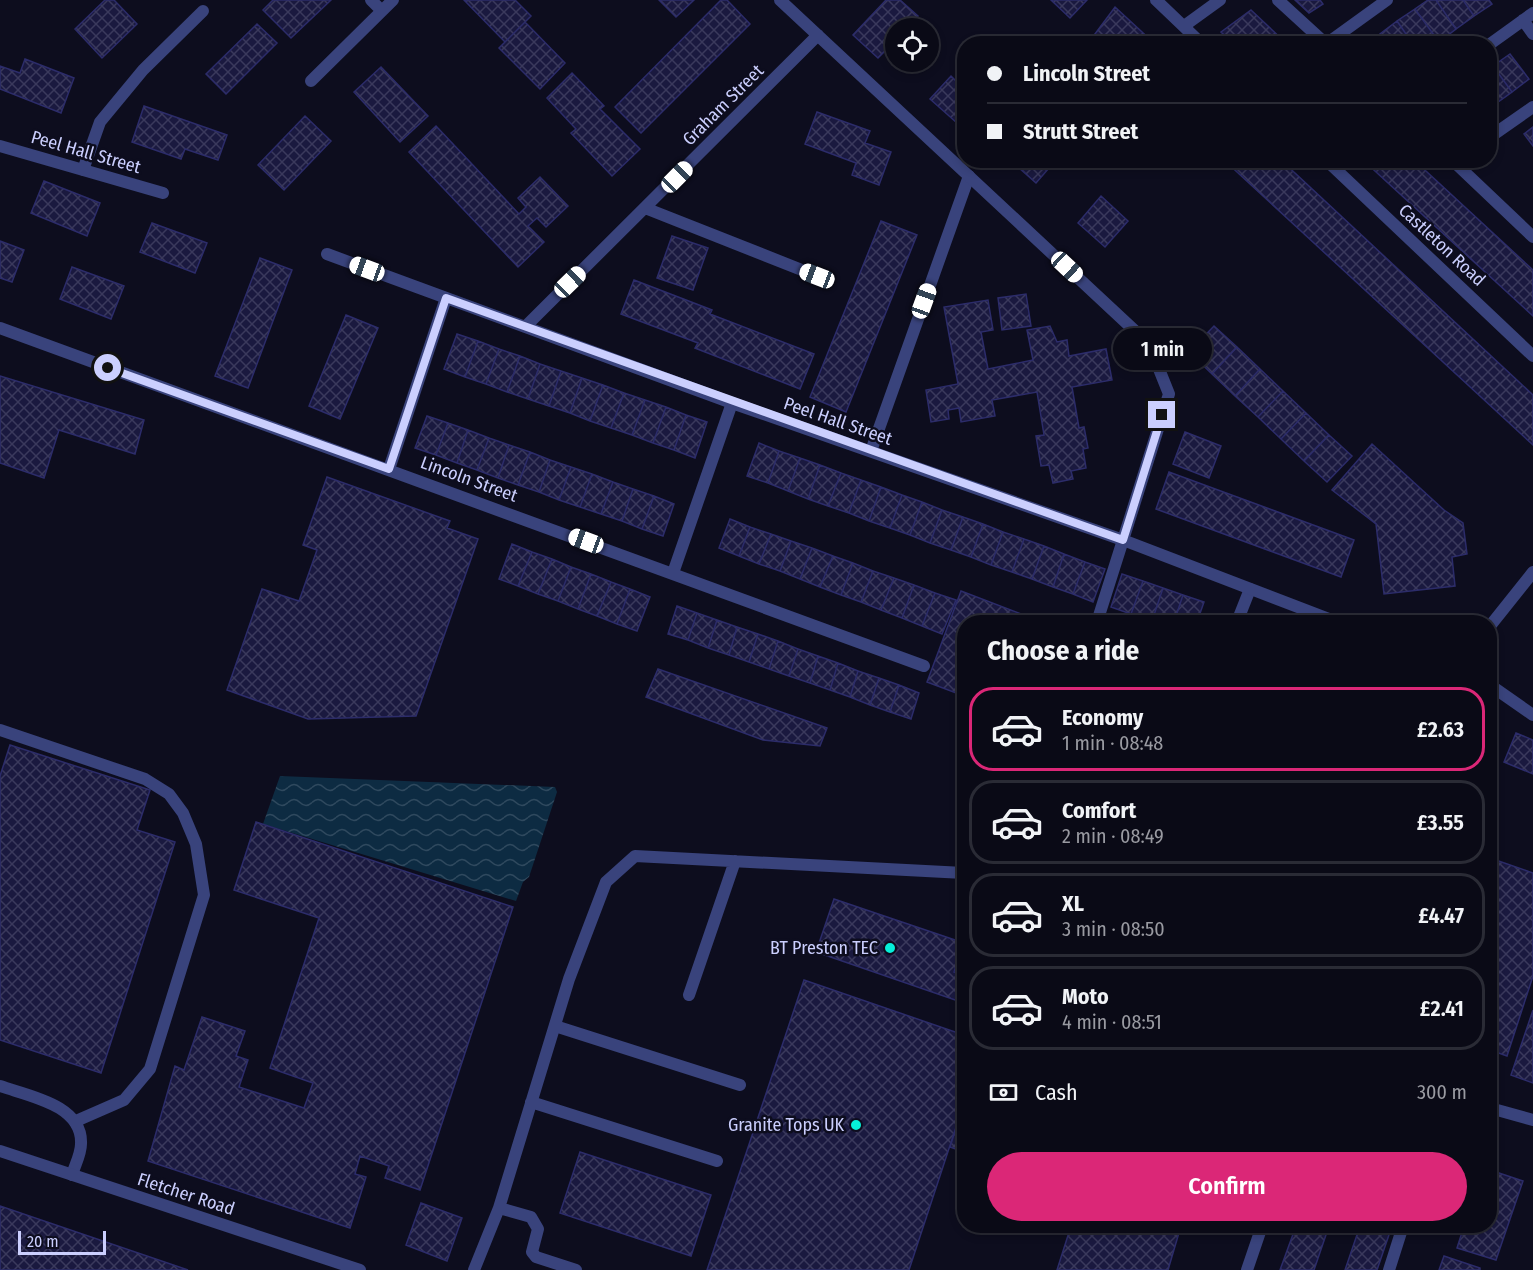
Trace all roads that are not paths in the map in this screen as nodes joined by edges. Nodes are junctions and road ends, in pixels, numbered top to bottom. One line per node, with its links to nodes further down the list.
1 (371, 0): 9 (street)
2 (393, 0): 9 (street)
3 (780, 0): 13 (street)
4 (1156, 0): 11 (street)
5 (1220, 0): 11 (street)
6 (1278, 0): 15 (street)
7 (1387, 0): 16 (street)
8 (203, 11): 26 (street)
9 (382, 11): 18 (street)
10 (1528, 16): 12 (street); 17 (street)
11 (1184, 26): 14 (street)
12 (1533, 34)
13 (818, 35): 22 (street); 29 (street, Graham Street)
14 (1194, 36)
15 (1317, 36)
16 (1337, 36)
17 (1497, 39)
18 (311, 81)
19 (1533, 107): 20 (street)
20 (1497, 132)
21 (0, 146): 26 (street, Peel Hall Street)
22 (957, 165)
23 (960, 168): 27 (street)
24 (1334, 168): 36 (street, Castleton Road)
25 (1461, 168): 30 (street)
26 (82, 170): 28 (street, Peel Hall Street)
27 (969, 176): 38 (street); 40 (street)
28 (163, 193)
29 (645, 208): 32 (street); 34 (street, Graham Street)
30 (1533, 237)
31 (327, 254): 33 (street, Peel Hall Street)
32 (817, 276)
33 (446, 298): 34 (street, Peel Hall Street); 39 (street)
34 (525, 327): 37 (street, Peel Hall Street)
35 (0, 328): 39 (street, Lincoln Street)
36 (1533, 356)
37 (732, 403): 38 (street, Peel Hall Street); 42 (street)
38 (871, 452): 40 (street, Peel Hall Street)
39 (389, 469): 42 (street, Lincoln Street)
40 (1123, 540): 43 (street, Peel Hall Street); 44 (street)
41 (1533, 572): 47 (street)
42 (673, 573): 48 (street, Lincoln Street)
43 (1250, 589): 45 (street); 46 (street, Peel Hall Street)
44 (1099, 615)
45 (1240, 615)
46 (1319, 615)
47 (1497, 617)
48 (924, 666)
49 (1497, 690): 50 (street)
50 (1533, 715)
51 (0, 730): 61 (street)
52 (735, 861): 53 (street); 54 (street); 55 (street)
53 (957, 873)
54 (688, 995)
55 (555, 1026): 56 (street); 58 (street)
56 (740, 1085)
57 (0, 1086): 61 (street)
58 (531, 1102): 63 (street); 65 (street)
59 (1497, 1110): 60 (street)
60 (1533, 1120)
61 (75, 1121): 64 (street)
62 (0, 1151): 64 (street, Fletcher Road)
63 (717, 1161)
64 (72, 1175): 68 (street, Fletcher Road)
65 (499, 1208): 70 (street); 71 (street)
66 (1260, 1233): 72 (street)
67 (1401, 1233): 73 (street)
68 (330, 1265): 69 (street, Fletcher Road)
69 (360, 1270)
70 (474, 1270)
71 (576, 1270)
72 (1247, 1270)
73 (1389, 1270)

